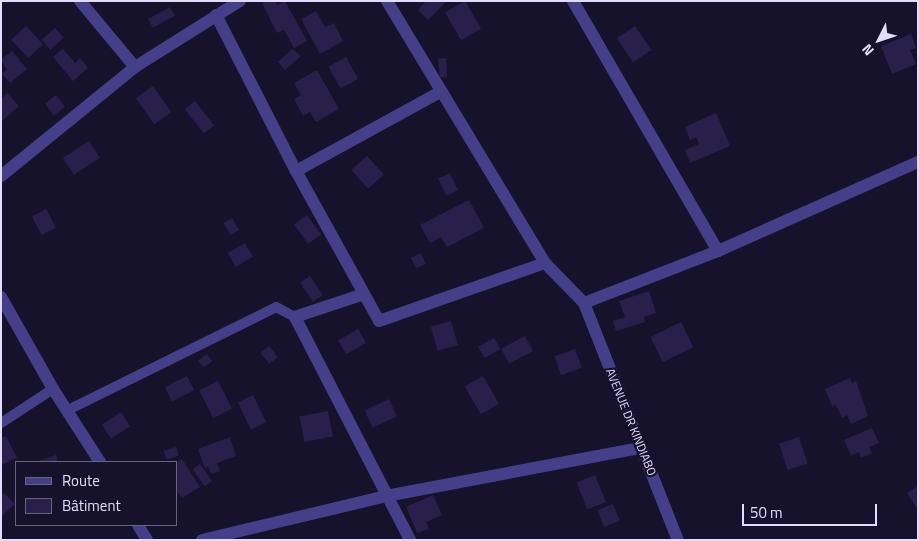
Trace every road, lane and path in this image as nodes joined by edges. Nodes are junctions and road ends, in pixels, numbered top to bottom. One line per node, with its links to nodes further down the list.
1 (80, 1): 6 (street)
2 (240, 1): 5 (street)
3 (388, 1): 7 (street)
4 (573, 1): 11 (street)
5 (216, 14): 6 (street); 9 (street)
6 (135, 67): 10 (street)
7 (442, 92): 9 (street); 12 (street)
8 (918, 162): 11 (street)
9 (296, 171): 13 (street)
10 (1, 175)
11 (718, 250): 15 (street)
12 (545, 263): 13 (street); 15 (street)
13 (364, 294): 16 (street)
14 (1, 297): 17 (street)
15 (584, 304): 20 (street, AVENUE DR KINDIABO)
16 (295, 317): 18 (lane); 22 (street)
17 (53, 390): 18 (street); 19 (lane)
18 (68, 410): 21 (street)
19 (1, 423)
20 (641, 448): 22 (street); 27 (street, AVENUE DR KINDIABO)
21 (99, 461)
22 (386, 496): 25 (street); 26 (street)
23 (139, 526): 24 (street)
24 (147, 540)
25 (202, 540)
26 (410, 540)
27 (678, 540)

